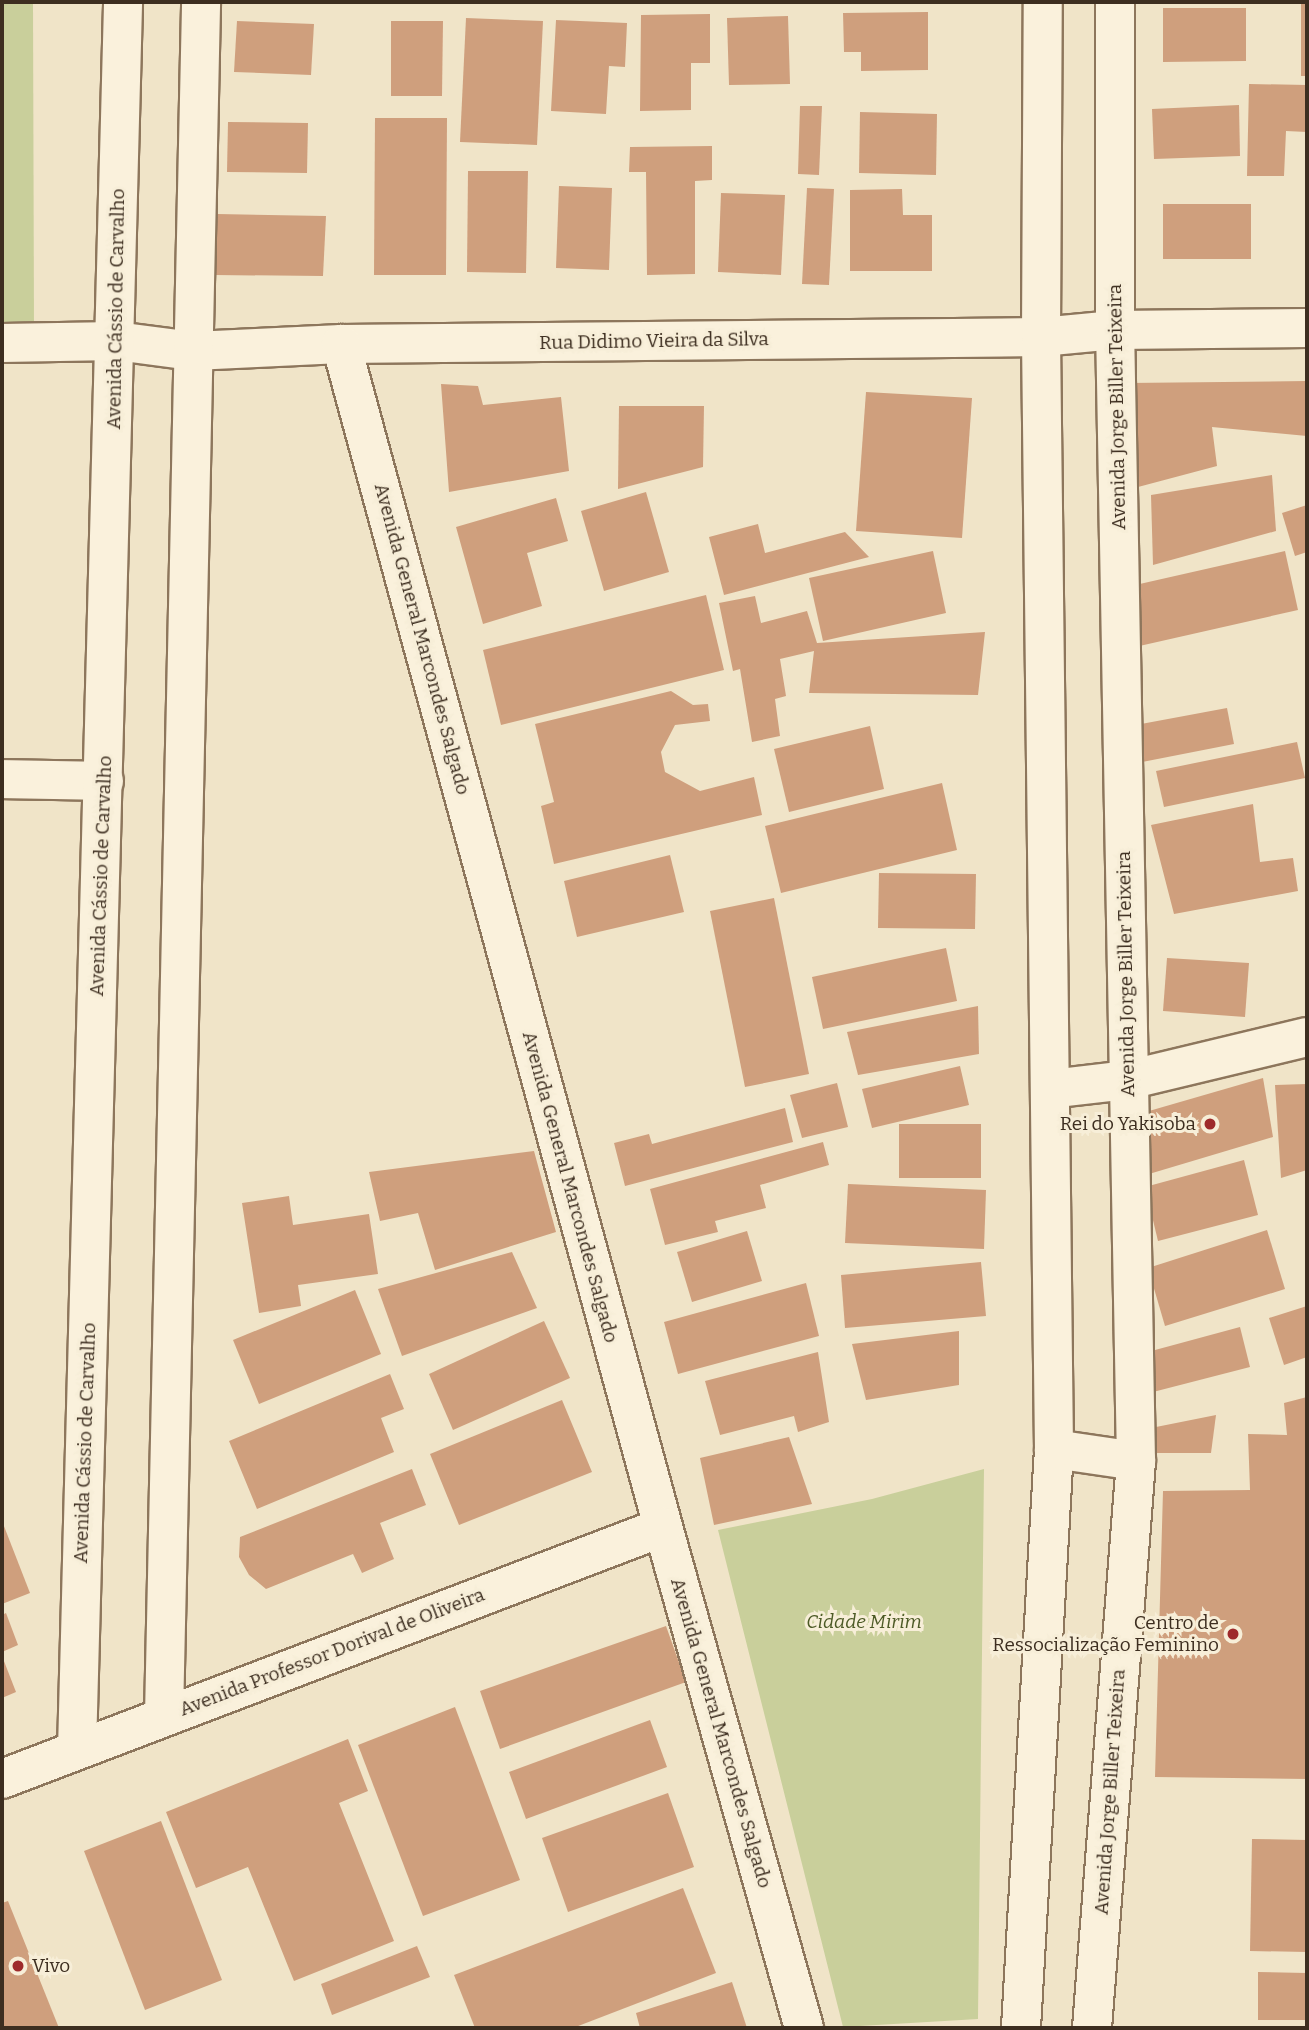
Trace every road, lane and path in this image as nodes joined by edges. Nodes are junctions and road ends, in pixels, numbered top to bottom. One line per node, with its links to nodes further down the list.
1 (123, 2): 8 (street, Avenida Cássio de Carvalho)
2 (201, 2): 11 (street)
3 (1043, 2): 7 (street)
4 (1115, 2): 6 (street, Avenida Jorge Biller Teixeira)
5 (1307, 328): 6 (street, Rua Didimo Vieira da Silva)
6 (1115, 330): 7 (street, Rua Didimo Vieira da Silva); 15 (street, Avenida Jorge Biller Teixeira)
7 (1041, 337): 10 (street, Rua Didimo Vieira da Silva); 16 (street)
8 (116, 341): 9 (street, Rua Didimo Vieira da Silva); 11 (street, Rua Didimo Vieira da Silva); 13 (street, Avenida Cássio de Carvalho)
9 (2, 343)
10 (341, 344): 11 (street, Rua Didimo Vieira da Silva); 19 (street, Avenida General Marcondes Salgado)
11 (193, 351): 20 (street)
12 (2, 779): 13 (street)
13 (104, 781): 21 (street, Avenida Cássio de Carvalho)
14 (1307, 1037): 15 (street)
15 (1128, 1080): 16 (street); 18 (street, Avenida Jorge Biller Teixeira)
16 (1050, 1089): 17 (street)
17 (1054, 1449): 18 (street); 24 (street)
18 (1136, 1461): 25 (street, Avenida Jorge Biller Teixeira)
19 (663, 1527): 20 (street, Avenida Professor Dorival de Oliveira); 23 (street, Avenida General Marcondes Salgado)
20 (164, 1716): 21 (street, Avenida Professor Dorival de Oliveira)
21 (77, 1750): 22 (street, Avenida Professor Dorival de Oliveira)
22 (2, 1779)
23 (804, 2028)
24 (1021, 2028)
25 (1092, 2028)

